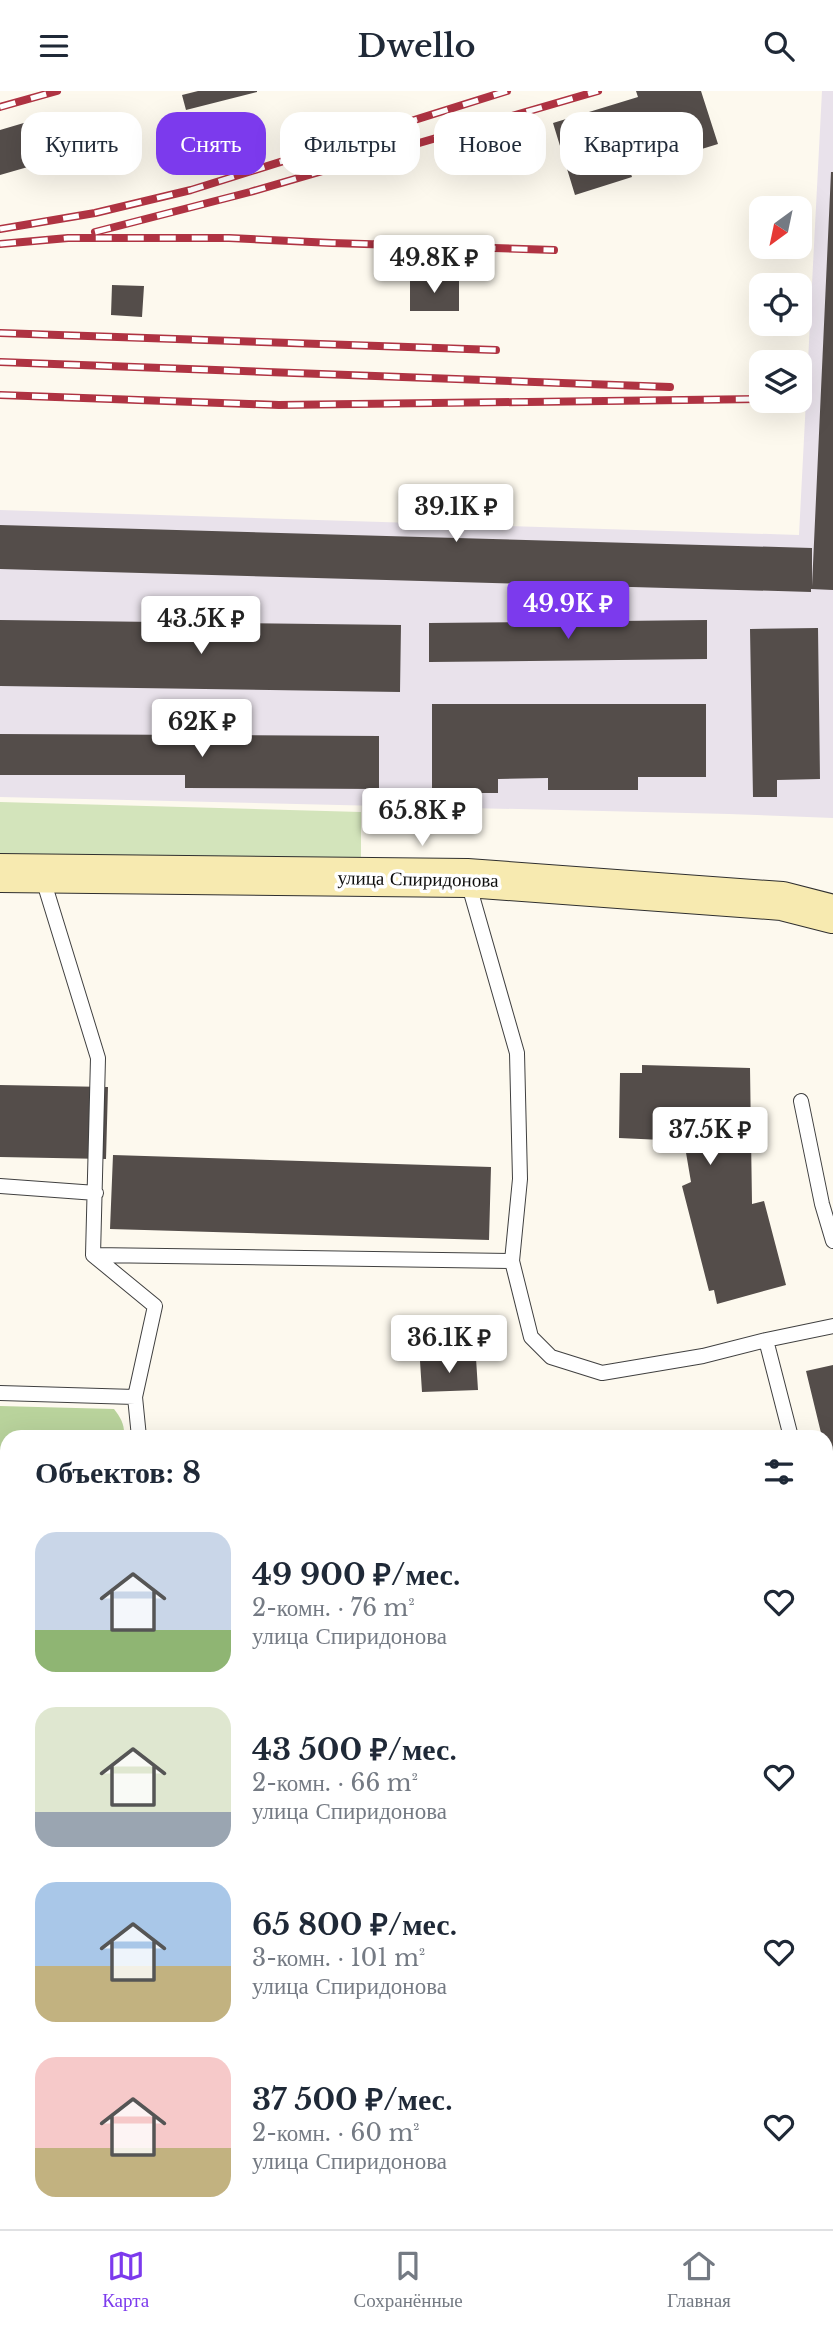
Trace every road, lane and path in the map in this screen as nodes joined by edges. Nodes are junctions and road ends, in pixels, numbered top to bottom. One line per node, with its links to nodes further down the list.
1 (0, 873): 2 (street, улица Спиридонова)
2 (42, 874): 3 (street, улица Спиридонова); 7 (lane)
3 (467, 879): 4 (street, улица Спиридонова); 10 (lane)
4 (833, 914)
5 (801, 1101): 8 (lane)
6 (0, 1186): 7 (lane)
7 (96, 1193): 9 (lane)
8 (833, 1241)
9 (93, 1255): 10 (lane); 14 (lane)
10 (512, 1261): 12 (lane)
11 (833, 1326): 12 (lane)
12 (766, 1340): 16 (lane)
13 (0, 1394): 14 (lane)
14 (135, 1397): 15 (lane)
15 (138, 1430)
16 (789, 1430)

